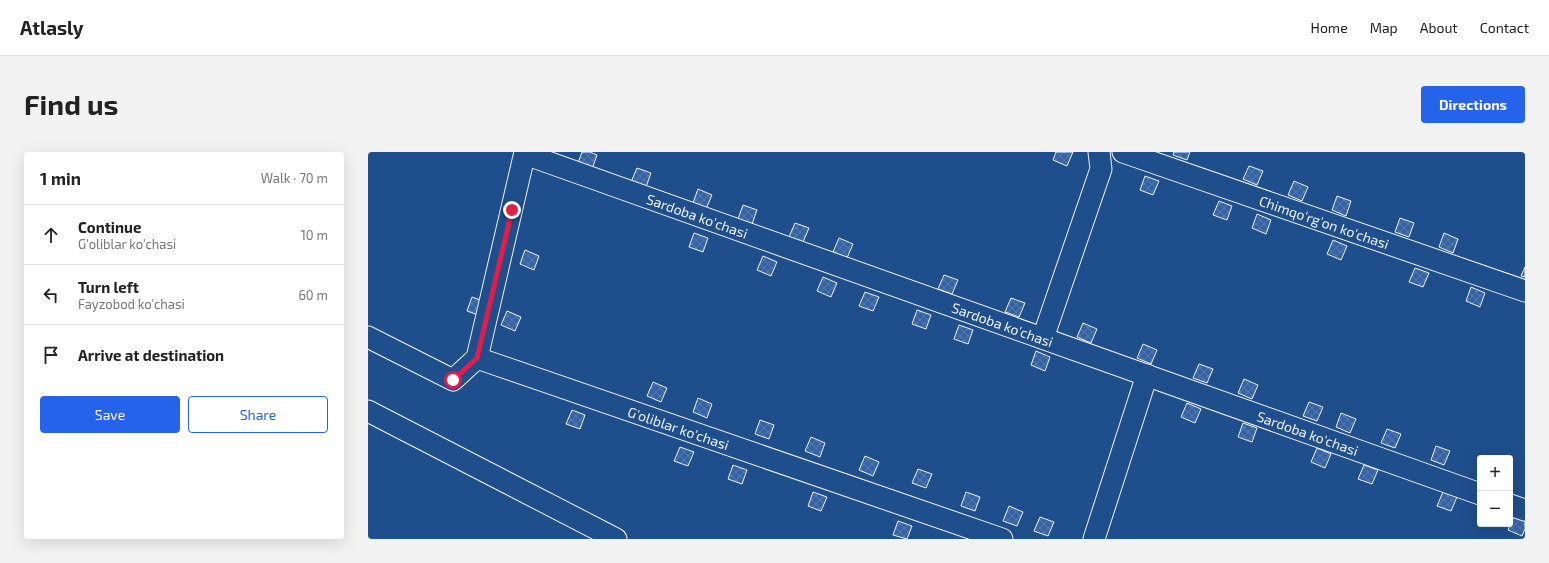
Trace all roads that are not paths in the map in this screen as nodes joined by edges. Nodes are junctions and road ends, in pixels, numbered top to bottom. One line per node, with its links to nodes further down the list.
1 (1098, 152): 6 (street)
2 (1123, 152): 4 (street, Chimqo'rg'on ko'chasi)
3 (525, 153): 6 (street, Sardoba ko'chasi); 7 (street)
4 (1525, 290)
5 (368, 337): 7 (street)
6 (1043, 338): 8 (street, Sardoba ko'chasi)
7 (477, 358): 14 (street, G'oliblar ko'chasi)
8 (1147, 375): 10 (street, Sardoba ko'chasi); 15 (street)
9 (368, 411): 13 (street)
10 (1477, 493)
11 (1513, 505): 12 (street)
12 (1525, 510)
13 (616, 539)
14 (1002, 539)
15 (1094, 539)

